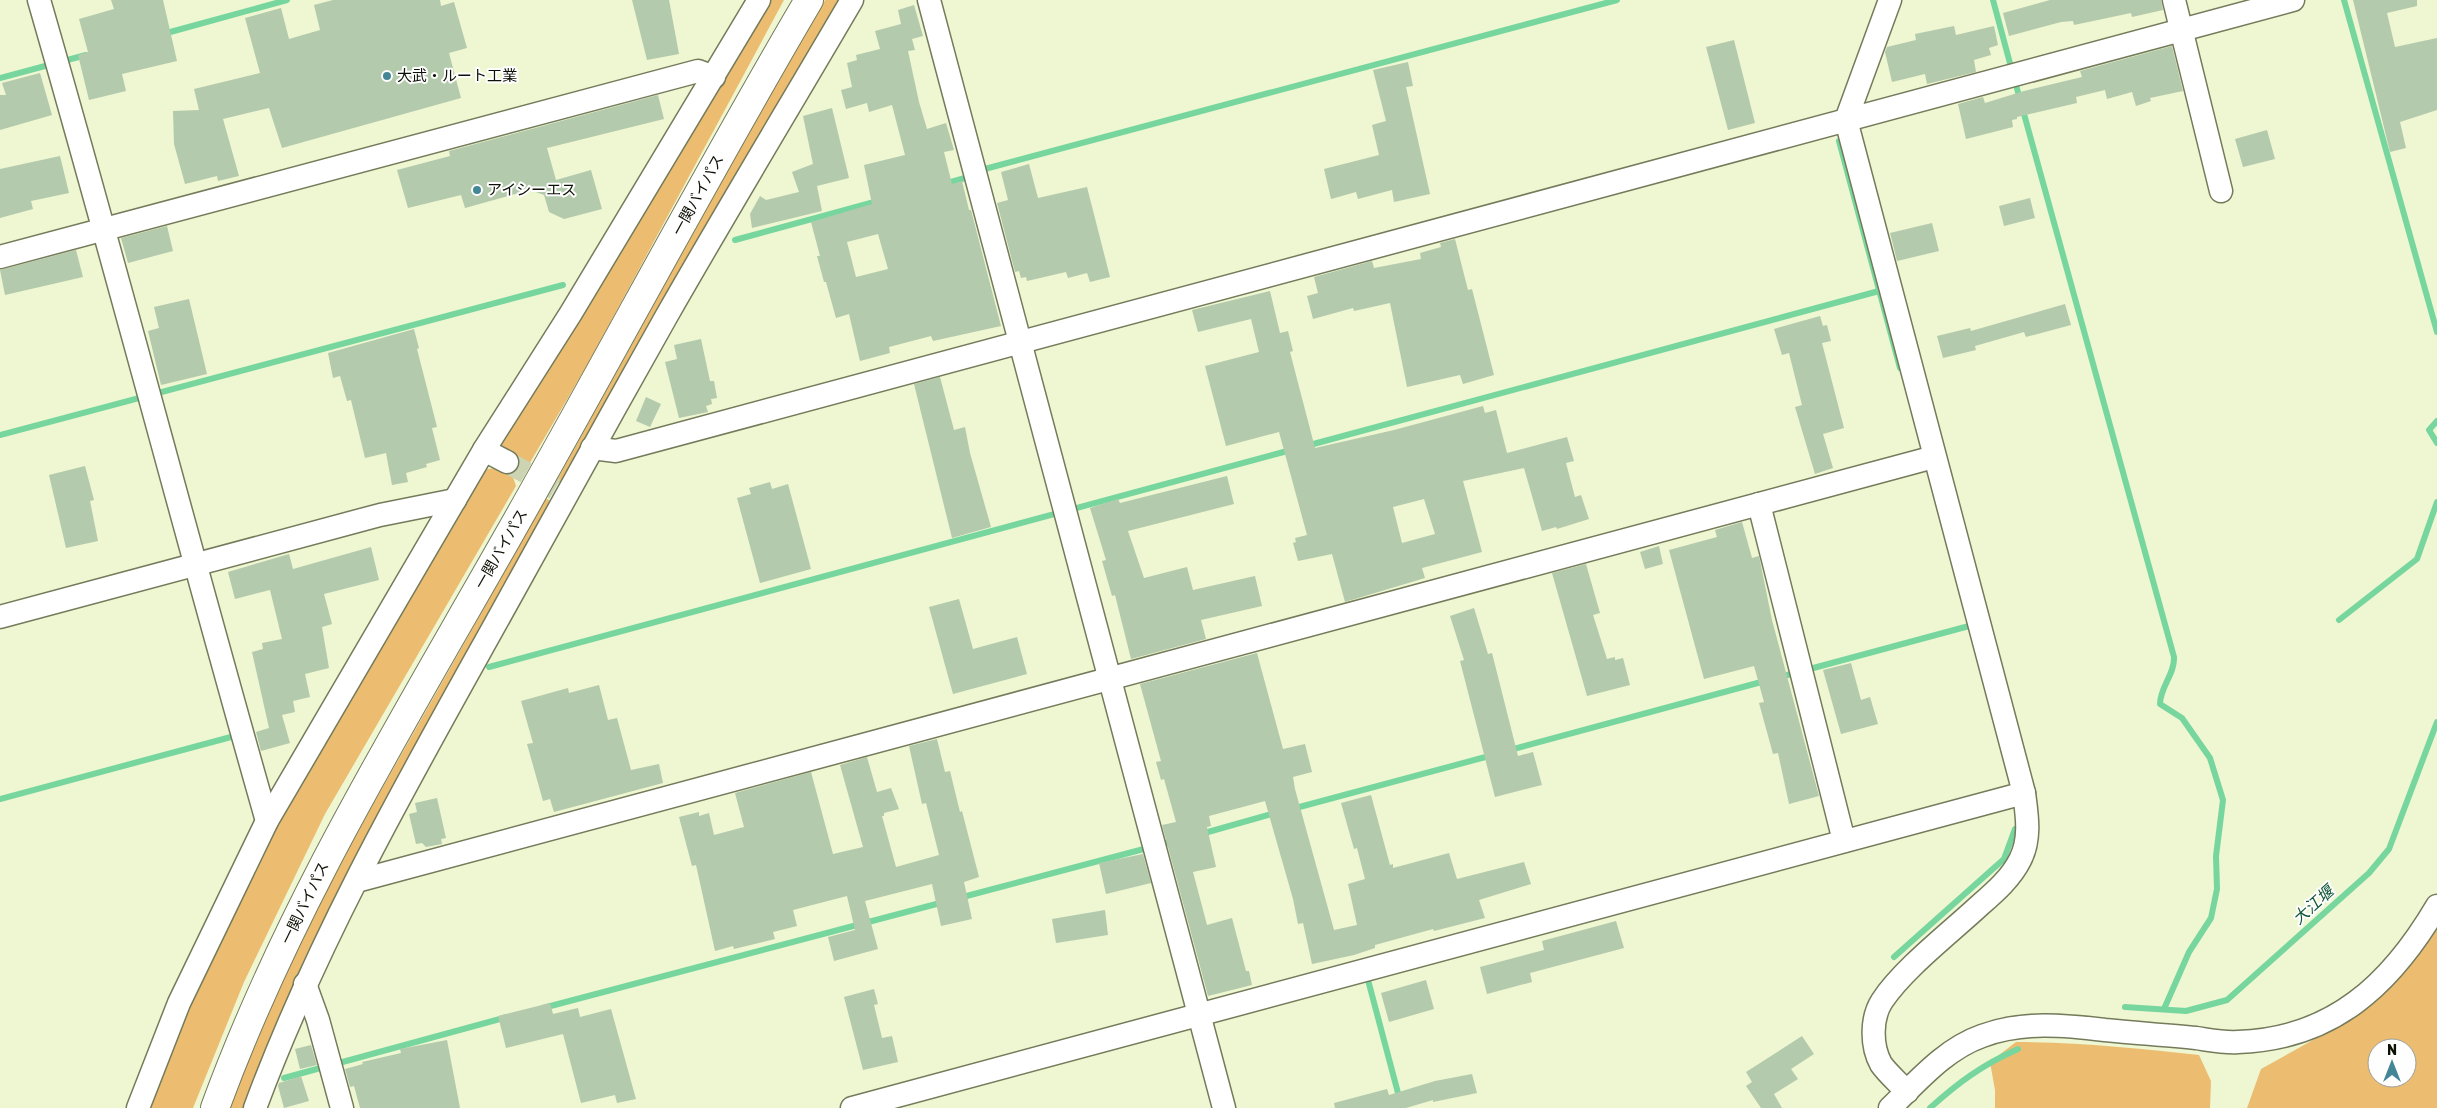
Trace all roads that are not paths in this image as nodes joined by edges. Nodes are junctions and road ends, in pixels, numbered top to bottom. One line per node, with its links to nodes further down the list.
1 (39, 0): 15 (street)
2 (759, 0): 12 (street)
3 (799, 0): 11 (highway)
4 (809, 0): 11 (highway, 一関バイパス)
5 (852, 0): 18 (street)
6 (929, 0): 17 (street)
7 (1890, 0): 13 (street)
8 (2174, 0): 10 (street)
9 (2293, 0): 10 (street)
10 (2182, 30): 13 (street); 14 (street)
11 (768, 70): 36 (highway, 一関バイパス)
12 (714, 77): 15 (street); 19 (street)
13 (1846, 120): 17 (street); 20 (street)
14 (2222, 191)
15 (105, 229): 16 (street); 24 (street)
16 (0, 258)
17 (1019, 343): 18 (street); 26 (street)
18 (592, 448): 30 (street)
19 (484, 450): 21 (street); 22 (street)
20 (1934, 457): 23 (street); 27 (street)
21 (506, 462)
22 (456, 500): 24 (street); 28 (street)
23 (1759, 504): 26 (street); 29 (street)
24 (195, 565): 25 (street); 28 (street)
25 (0, 617)
26 (1109, 677): 30 (street); 33 (street)
27 (2024, 793): 29 (street); 34 (street)
28 (267, 821): 35 (street)
29 (1844, 841): 33 (street)
30 (357, 881): 32 (street)
31 (2437, 906): 34 (street)
32 (305, 984): 37 (street); 38 (street)
33 (1199, 1015): 39 (street); 40 (street)
34 (1906, 1092): 41 (street)
35 (138, 1108)
36 (215, 1108)
37 (254, 1108)
38 (342, 1108)
39 (852, 1108)
40 (1224, 1108)
41 (1890, 1108)

